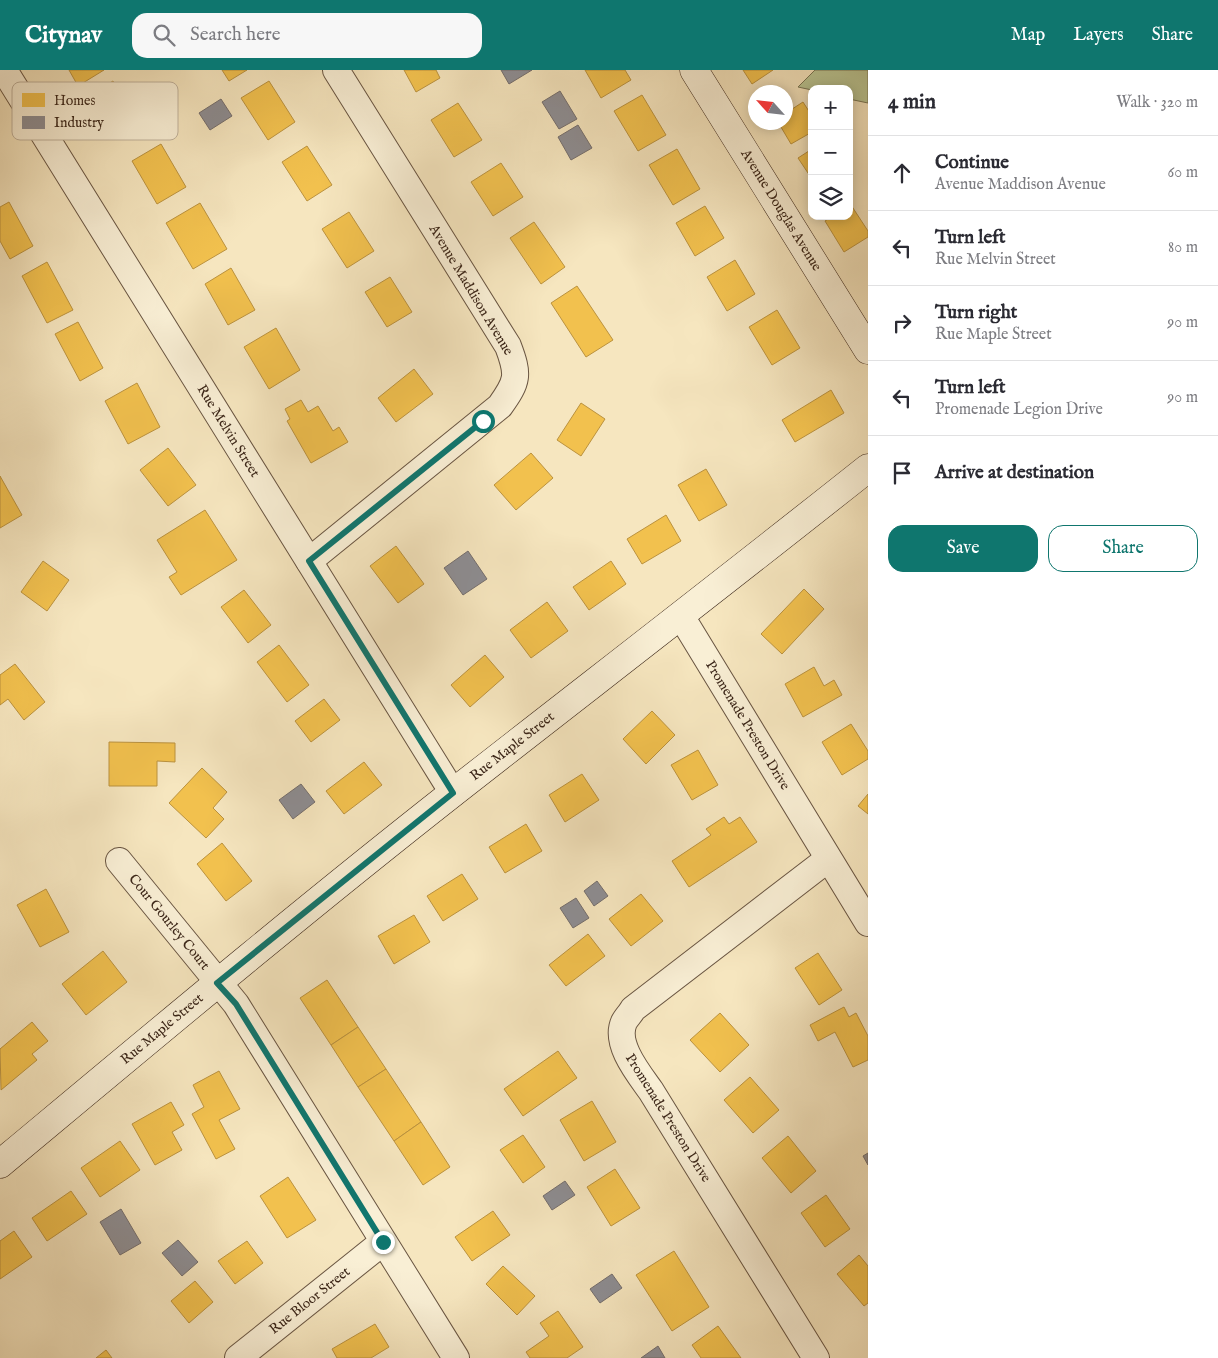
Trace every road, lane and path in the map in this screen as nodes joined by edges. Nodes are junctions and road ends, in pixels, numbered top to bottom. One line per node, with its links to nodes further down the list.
1 (4, 70): 4 (street, Rue Melvin Street)
2 (336, 70): 8 (street, Avenue Maddison Avenue)
3 (694, 70): 6 (street, Avenue Douglas Avenue)
4 (12, 83)
5 (47, 140): 8 (street, Rue Melvin Street)
6 (868, 350)
7 (868, 468): 9 (street, Rue Maple Street)
8 (309, 561): 10 (street, Rue Melvin Street)
9 (681, 616): 10 (street, Rue Maple Street); 11 (street, Promenade Preston Drive)
10 (453, 793): 14 (street, Rue Maple Street)
11 (828, 859): 13 (street, Promenade Preston Drive); 19 (street, Promenade Preston Drive)
12 (119, 861): 14 (street, Cour Gourley Court)
13 (868, 922)
14 (217, 983): 15 (street, Rue Maple Street); 16 (street, Cour Gourley Court)
15 (0, 1164)
16 (383, 1242): 17 (street, Rue Bloor Street); 18 (street, Cour Gourley Court)
17 (238, 1358)
18 (456, 1358)
19 (816, 1358)

